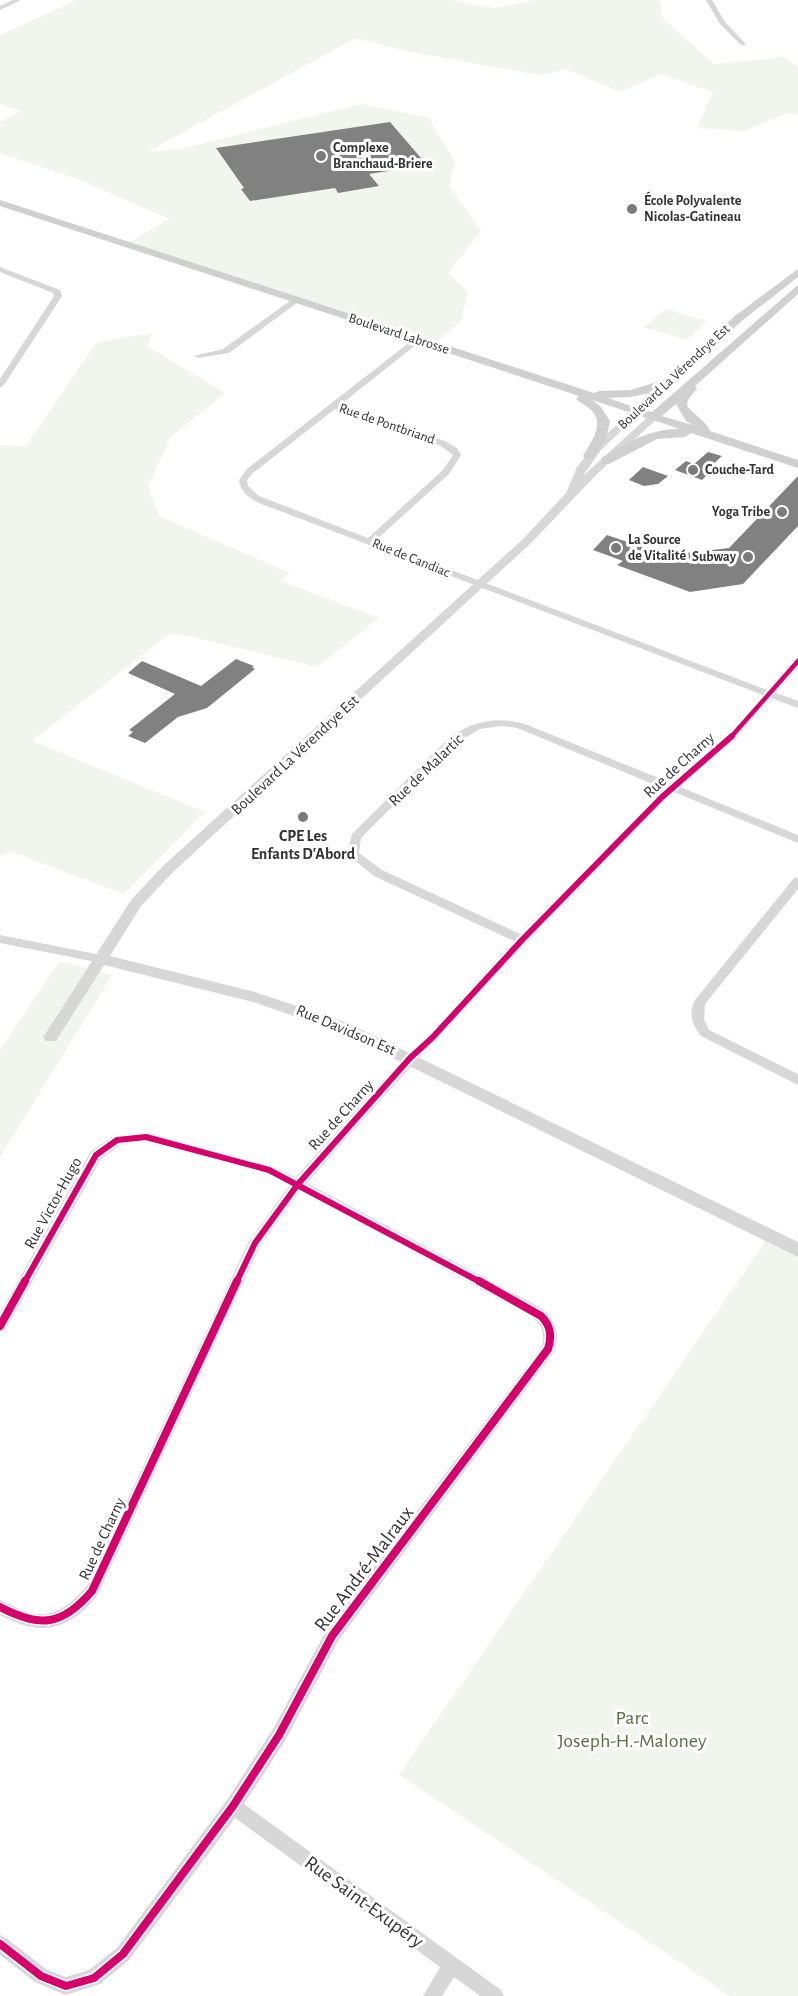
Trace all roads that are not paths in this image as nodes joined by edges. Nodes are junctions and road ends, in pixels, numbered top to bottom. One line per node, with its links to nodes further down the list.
1 (18, 0): 3 (street)
2 (710, 0): 4 (street)
3 (0, 8)
4 (743, 44)
5 (0, 203): 9 (main road, Boulevard Labrosse)
6 (0, 268): 15 (street)
7 (798, 272): 12 (main road, Boulevard La Vérendrye Est)
8 (798, 288): 13 (main road, Boulevard La Vérendrye Est)
9 (297, 300): 10 (main road, Boulevard Labrosse); 11 (street)
10 (418, 340): 14 (main road, Boulevard Labrosse); 16 (street, Rue de Candiac)
11 (198, 356)
12 (683, 368): 14 (main road); 17 (main road, Boulevard La Vérendrye Est)
13 (697, 379): 18 (main road, Boulevard La Vérendrye Est); 19 (main road)
14 (552, 383): 17 (main road, Boulevard Labrosse); 20 (main road)
15 (0, 385)
16 (333, 405): 24 (street, Rue de Pontbriand); 24 (street, Rue de Candiac)
17 (636, 411): 18 (main road, Boulevard Labrosse); 20 (street, Boulevard La Vérendrye Est)
18 (654, 417): 19 (main road, Boulevard Labrosse); 21 (street, Boulevard La Vérendrye Est)
19 (742, 445): 21 (main road); 22 (main road, Boulevard Labrosse)
20 (589, 456): 23 (street, Boulevard La Vérendrye Est)
21 (605, 460): 23 (street, Boulevard La Vérendrye Est)
22 (798, 464)
23 (569, 498): 25 (street, Boulevard La Vérendrye Est)
24 (370, 541): 25 (street, Rue de Candiac)
25 (480, 585): 27 (street, Rue de Candiac); 34 (street, Boulevard La Vérendrye Est)
26 (798, 661): 27 (street, Rue de Charny)
27 (768, 694): 28 (street, Rue de Candiac); 29 (street, Rue de Charny)
28 (798, 705)
29 (674, 786): 30 (street, Rue de Malartic); 33 (street, Rue de Charny); 33 (street, Rue de Malartic)
30 (798, 839)
31 (798, 881): 37 (street)
32 (0, 939): 34 (street, Rue Davidson Est)
33 (522, 940): 36 (street, Rue de Charny)
34 (101, 959): 35 (street, Boulevard La Vérendrye Est); 36 (street, Rue Davidson Est)
35 (51, 1037)
36 (410, 1058): 38 (street, Rue de Charny); 39 (street, Rue Davidson Est)
37 (798, 1080)
38 (298, 1184): 40 (street, Rue Victor-Hugo); 41 (street, Rue de Charny); 42 (street, Rue André-Malraux)
39 (798, 1250)
40 (0, 1326)
41 (0, 1607)
42 (233, 1806): 43 (street, Rue André-Malraux); 44 (street, Rue Saint-Exupéry)
43 (0, 1944)
44 (452, 1965): 45 (street); 46 (street, Rue Saint-Exupéry)
45 (432, 1996)
46 (495, 1996)

